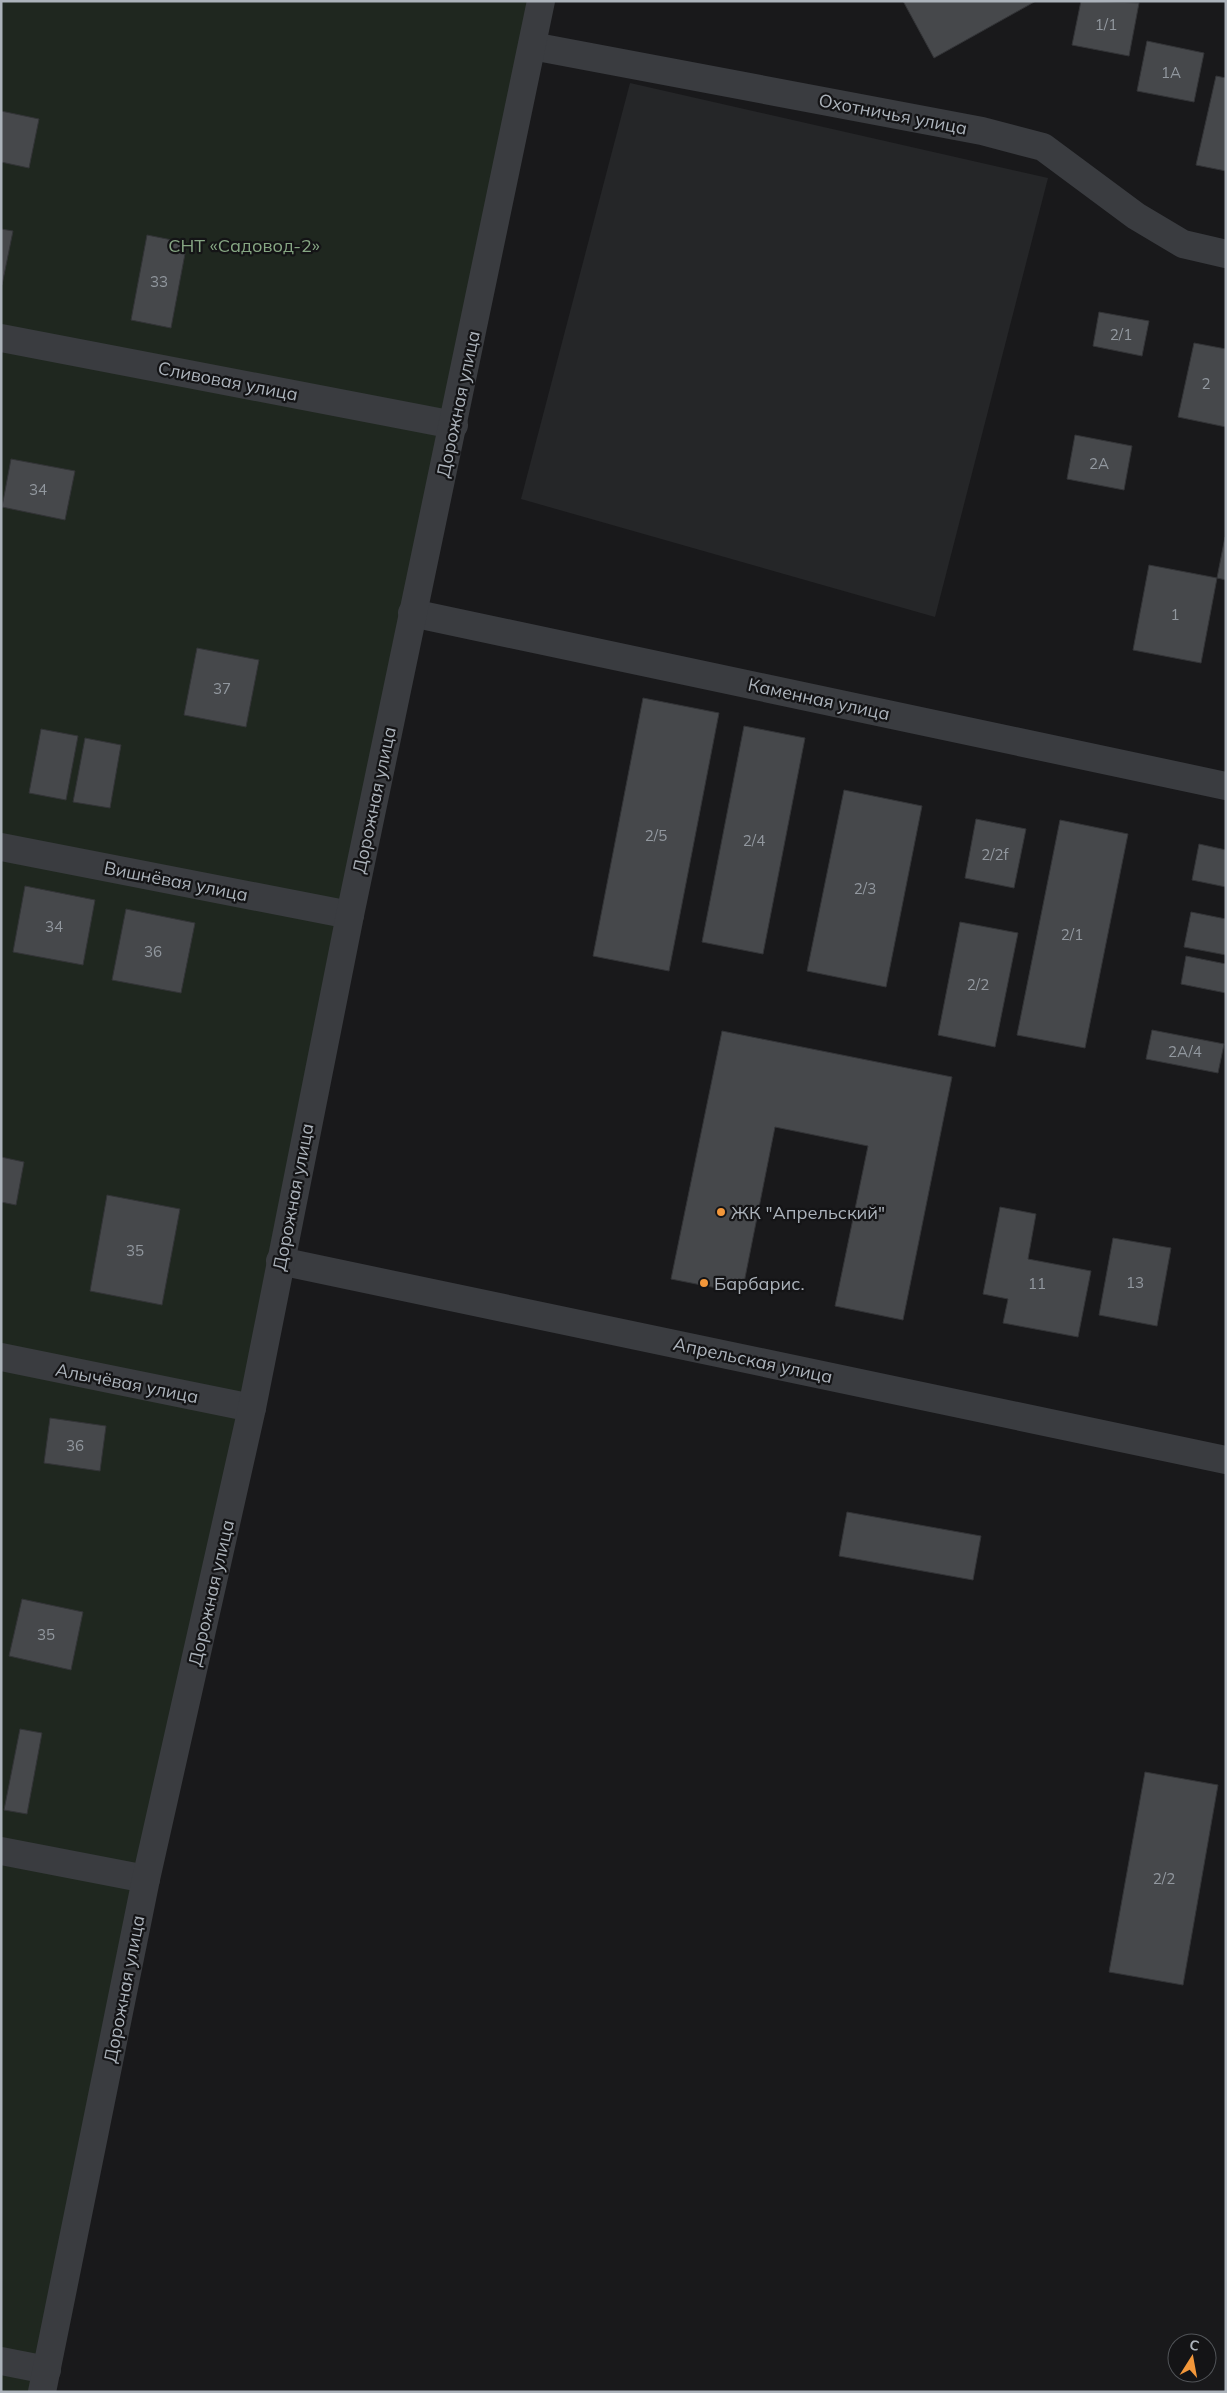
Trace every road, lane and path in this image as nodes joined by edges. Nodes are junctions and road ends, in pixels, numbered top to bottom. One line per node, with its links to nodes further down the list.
1 (542, 1): 2 (street, Дорожная улица)
2 (532, 46): 3 (street, Охотничья улица); 5 (street, Дорожная улица)
3 (1226, 254)
4 (1, 338): 5 (street, Сливовая улица)
5 (454, 425): 6 (street, Дорожная улица)
6 (412, 613): 7 (street, Каменная улица); 9 (street, Дорожная улица)
7 (1226, 786)
8 (1, 847): 9 (street, Вишнёвая улица)
9 (350, 915): 10 (street, Дорожная улица)
10 (280, 1261): 12 (street, Дорожная улица); 13 (street, Апрельская улица)
11 (1, 1357): 12 (street, Алычёвая улица)
12 (252, 1408): 15 (street, Дорожная улица)
13 (1226, 1460)
14 (1, 1851): 15 (street)
15 (146, 1879): 17 (street, Дорожная улица)
16 (1, 2361): 17 (street)
17 (44, 2381)

